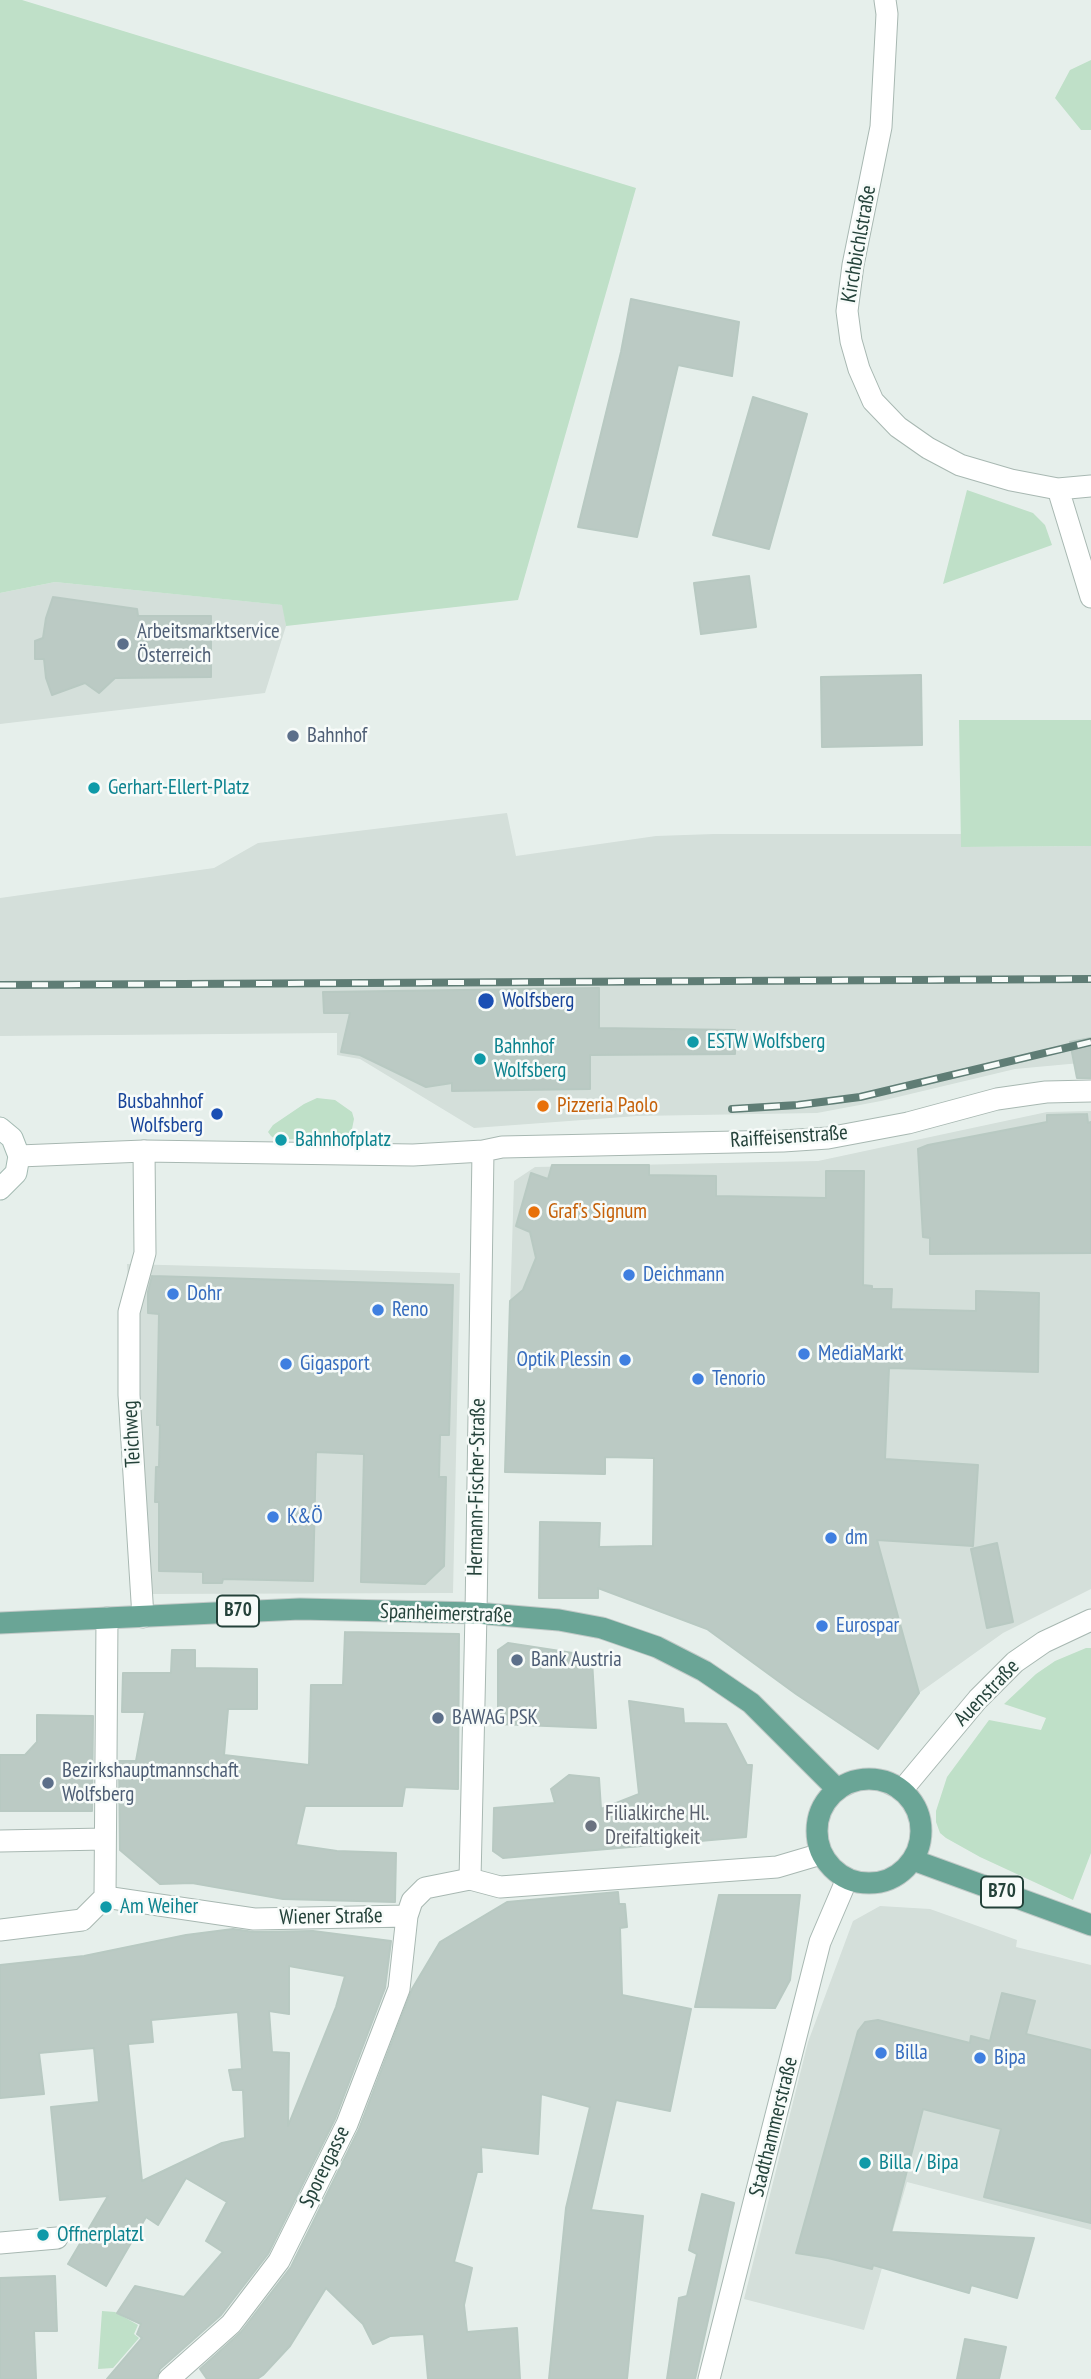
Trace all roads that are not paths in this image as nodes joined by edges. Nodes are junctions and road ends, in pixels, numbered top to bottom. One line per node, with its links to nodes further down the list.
1 (885, 0): 3 (street, Kirchbichlstraße)
2 (1091, 486): 3 (street, Kirchbichlstraße)
3 (1058, 489): 4 (street)
4 (1091, 597)
5 (1091, 1091): 8 (street, Raiffeisenstraße)
6 (0, 1128): 9 (street)
7 (144, 1151): 8 (street); 9 (street); 12 (street, Teichweg)
8 (483, 1151): 11 (street, Hermann-Fischer-Straße)
9 (19, 1156): 10 (street)
10 (0, 1189)
11 (475, 1613): 12 (main road, Spanheimerstraße / B70); 16 (main road, Spanheimerstraße / B70); 22 (street, Hermann-Fischer-Straße)
12 (143, 1617): 13 (main road, Spanheimerstraße / B70)
13 (107, 1618): 15 (main road, Spanheimerstraße / B70); 18 (street)
14 (1091, 1620): 17 (street, Auenstraße)
15 (0, 1623)
16 (837, 1789): 17 (main road); 20 (main road)
17 (902, 1790): 21 (main road)
18 (104, 1839): 19 (street); 24 (street)
19 (0, 1841)
20 (821, 1854): 22 (street, Wiener Straße); 23 (main road)
21 (913, 1860): 23 (main road); 26 (main road, B70)
22 (470, 1879): 25 (street, Wiener Straße)
23 (847, 1879): 31 (street, Stadthammerstraße)
24 (105, 1897): 25 (street, Wiener Straße); 27 (street)
25 (407, 1916): 30 (street, Sporergasse)
26 (1091, 1925)
27 (0, 1930)
28 (57, 2238): 29 (street)
29 (0, 2243)
30 (169, 2379)
31 (709, 2379)

